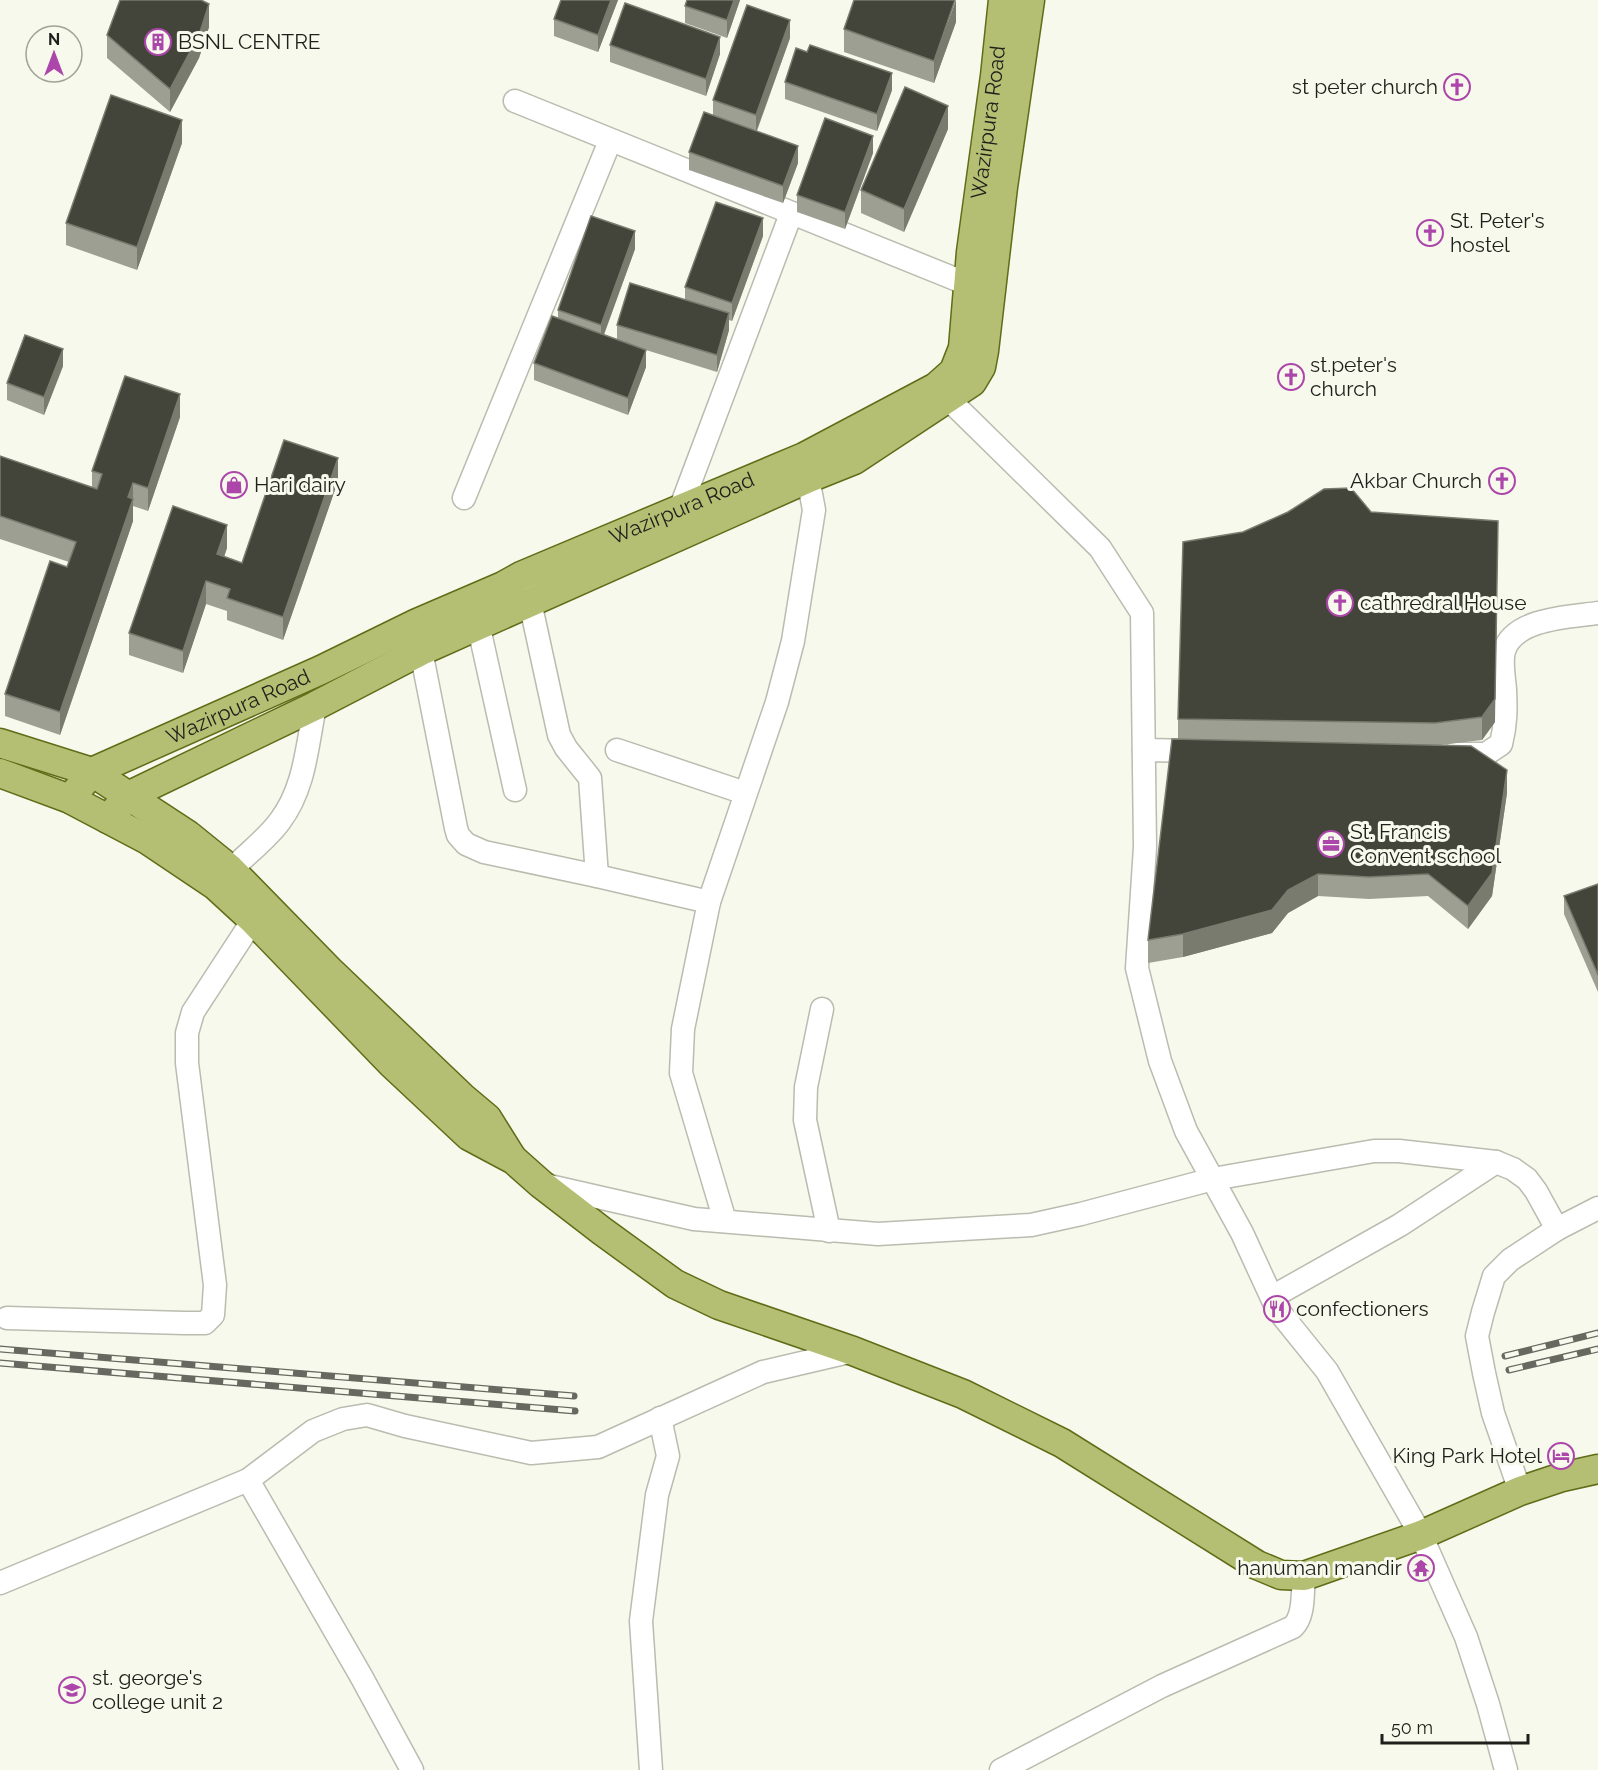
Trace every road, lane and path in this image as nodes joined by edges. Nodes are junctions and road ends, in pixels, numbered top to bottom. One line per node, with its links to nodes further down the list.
1 (1003, 0): 6 (main road, Wazirpura Road)
2 (1030, 0): 7 (main road, Wazirpura Road)
3 (515, 101): 4 (street)
4 (610, 141): 5 (street); 9 (street)
5 (791, 214): 6 (street); 10 (street)
6 (970, 285): 7 (main road, Wazirpura Road)
7 (941, 393): 8 (main road, Wazirpura Road); 18 (street)
8 (807, 467): 10 (main road, Wazirpura Road); 11 (main road, Wazirpura Road); 24 (street)
9 (464, 498)
10 (680, 509): 11 (main road, Wazirpura Road)
11 (525, 589): 12 (main road, Wazirpura Road); 28 (street)
12 (475, 613): 14 (main road, Wazirpura Road); 21 (main road, Wazirpura Road); 23 (street)
13 (1598, 614): 20 (street)
14 (421, 651): 15 (main road, Wazirpura Road); 28 (street)
15 (315, 706): 25 (main road, Wazirpura Road); 29 (street)
16 (0, 742): 21 (main road)
17 (617, 750): 24 (street)
18 (1144, 750): 19 (street); 35 (street)
19 (1215, 752)
20 (1438, 755)
21 (92, 772): 25 (main road); 26 (main road, Wazirpura Road)
22 (0, 773): 26 (main road)
23 (515, 790)
24 (745, 793): 30 (street)
25 (128, 796): 27 (main road, Wazirpura Road); 29 (main road)
26 (70, 799): 27 (main road)
27 (108, 819): 29 (main road)
28 (597, 876): 30 (street)
29 (223, 878): 31 (main road); 33 (main road)
30 (709, 902): 38 (street)
31 (253, 920): 33 (main road); 42 (street)
32 (822, 1009): 40 (street)
33 (514, 1160): 36 (main road)
34 (1496, 1161): 35 (street); 39 (street); 41 (street)
35 (1213, 1179): 40 (street); 41 (street)
36 (541, 1184): 38 (street); 43 (main road)
37 (1598, 1208): 39 (street)
38 (725, 1221): 40 (street)
39 (1557, 1229): 47 (street)
40 (829, 1231)
41 (1272, 1297): 48 (street)
42 (7, 1318)
43 (853, 1351): 44 (street); 49 (main road)
44 (660, 1418): 46 (street); 53 (street)
45 (1598, 1468): 47 (main road)
46 (248, 1480): 50 (street); 52 (street)
47 (1520, 1491): 48 (main road)
48 (1421, 1535): 49 (main road); 55 (street)
49 (1304, 1576): 51 (street)
50 (0, 1583)
51 (1040, 1761): 54 (street)
52 (412, 1770)
53 (651, 1770)
54 (1001, 1770)
55 (1506, 1770)

